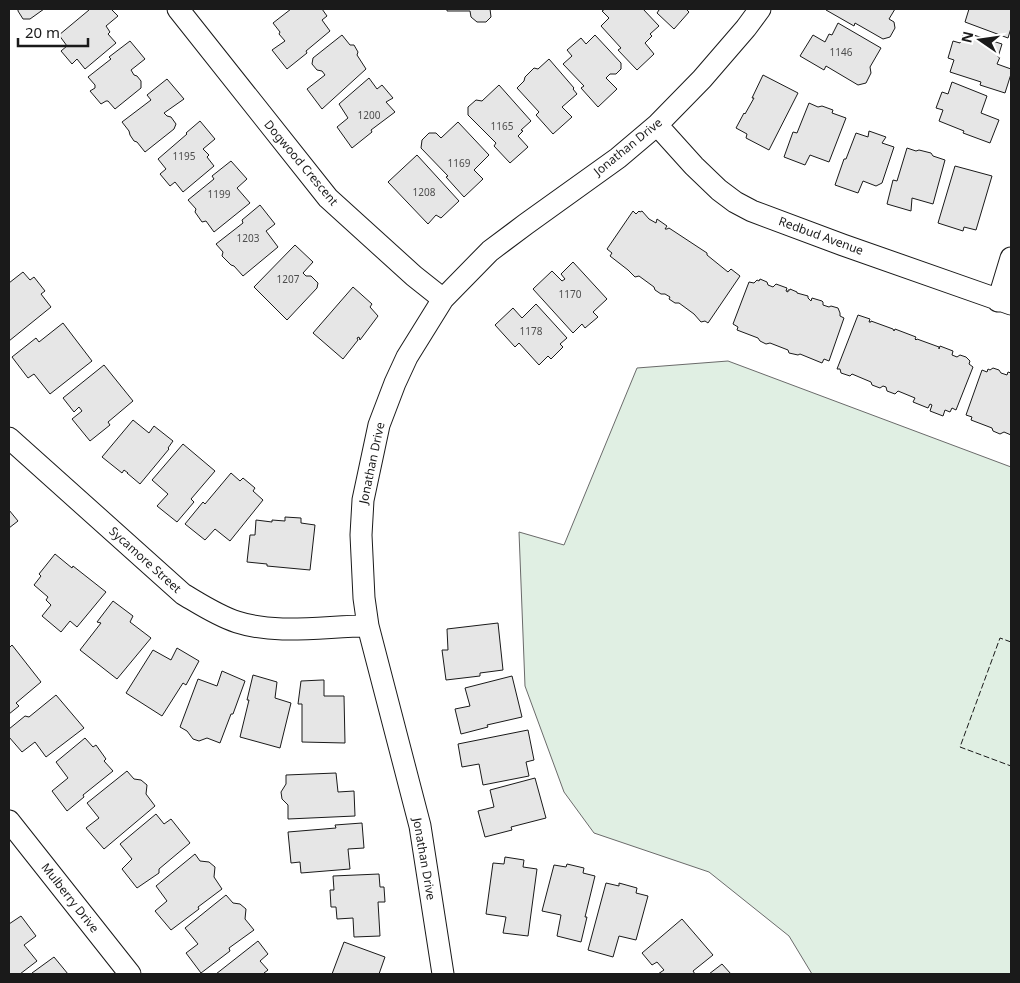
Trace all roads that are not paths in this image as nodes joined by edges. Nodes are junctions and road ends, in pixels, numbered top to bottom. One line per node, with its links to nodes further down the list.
1 (178, 9): 5 (street, Dogwood Crescent)
2 (760, 9): 3 (street, Jonathan Drive)
3 (657, 124): 5 (street, Jonathan Drive); 6 (street, Redbud Avenue)
4 (1011, 258): 6 (street)
5 (443, 299): 8 (street, Jonathan Drive)
6 (1005, 302)
7 (9, 438): 8 (street, Sycamore Street)
8 (368, 626): 11 (street, Jonathan Drive)
9 (9, 821): 10 (street, Mulberry Drive)
10 (130, 974)
11 (443, 974)

